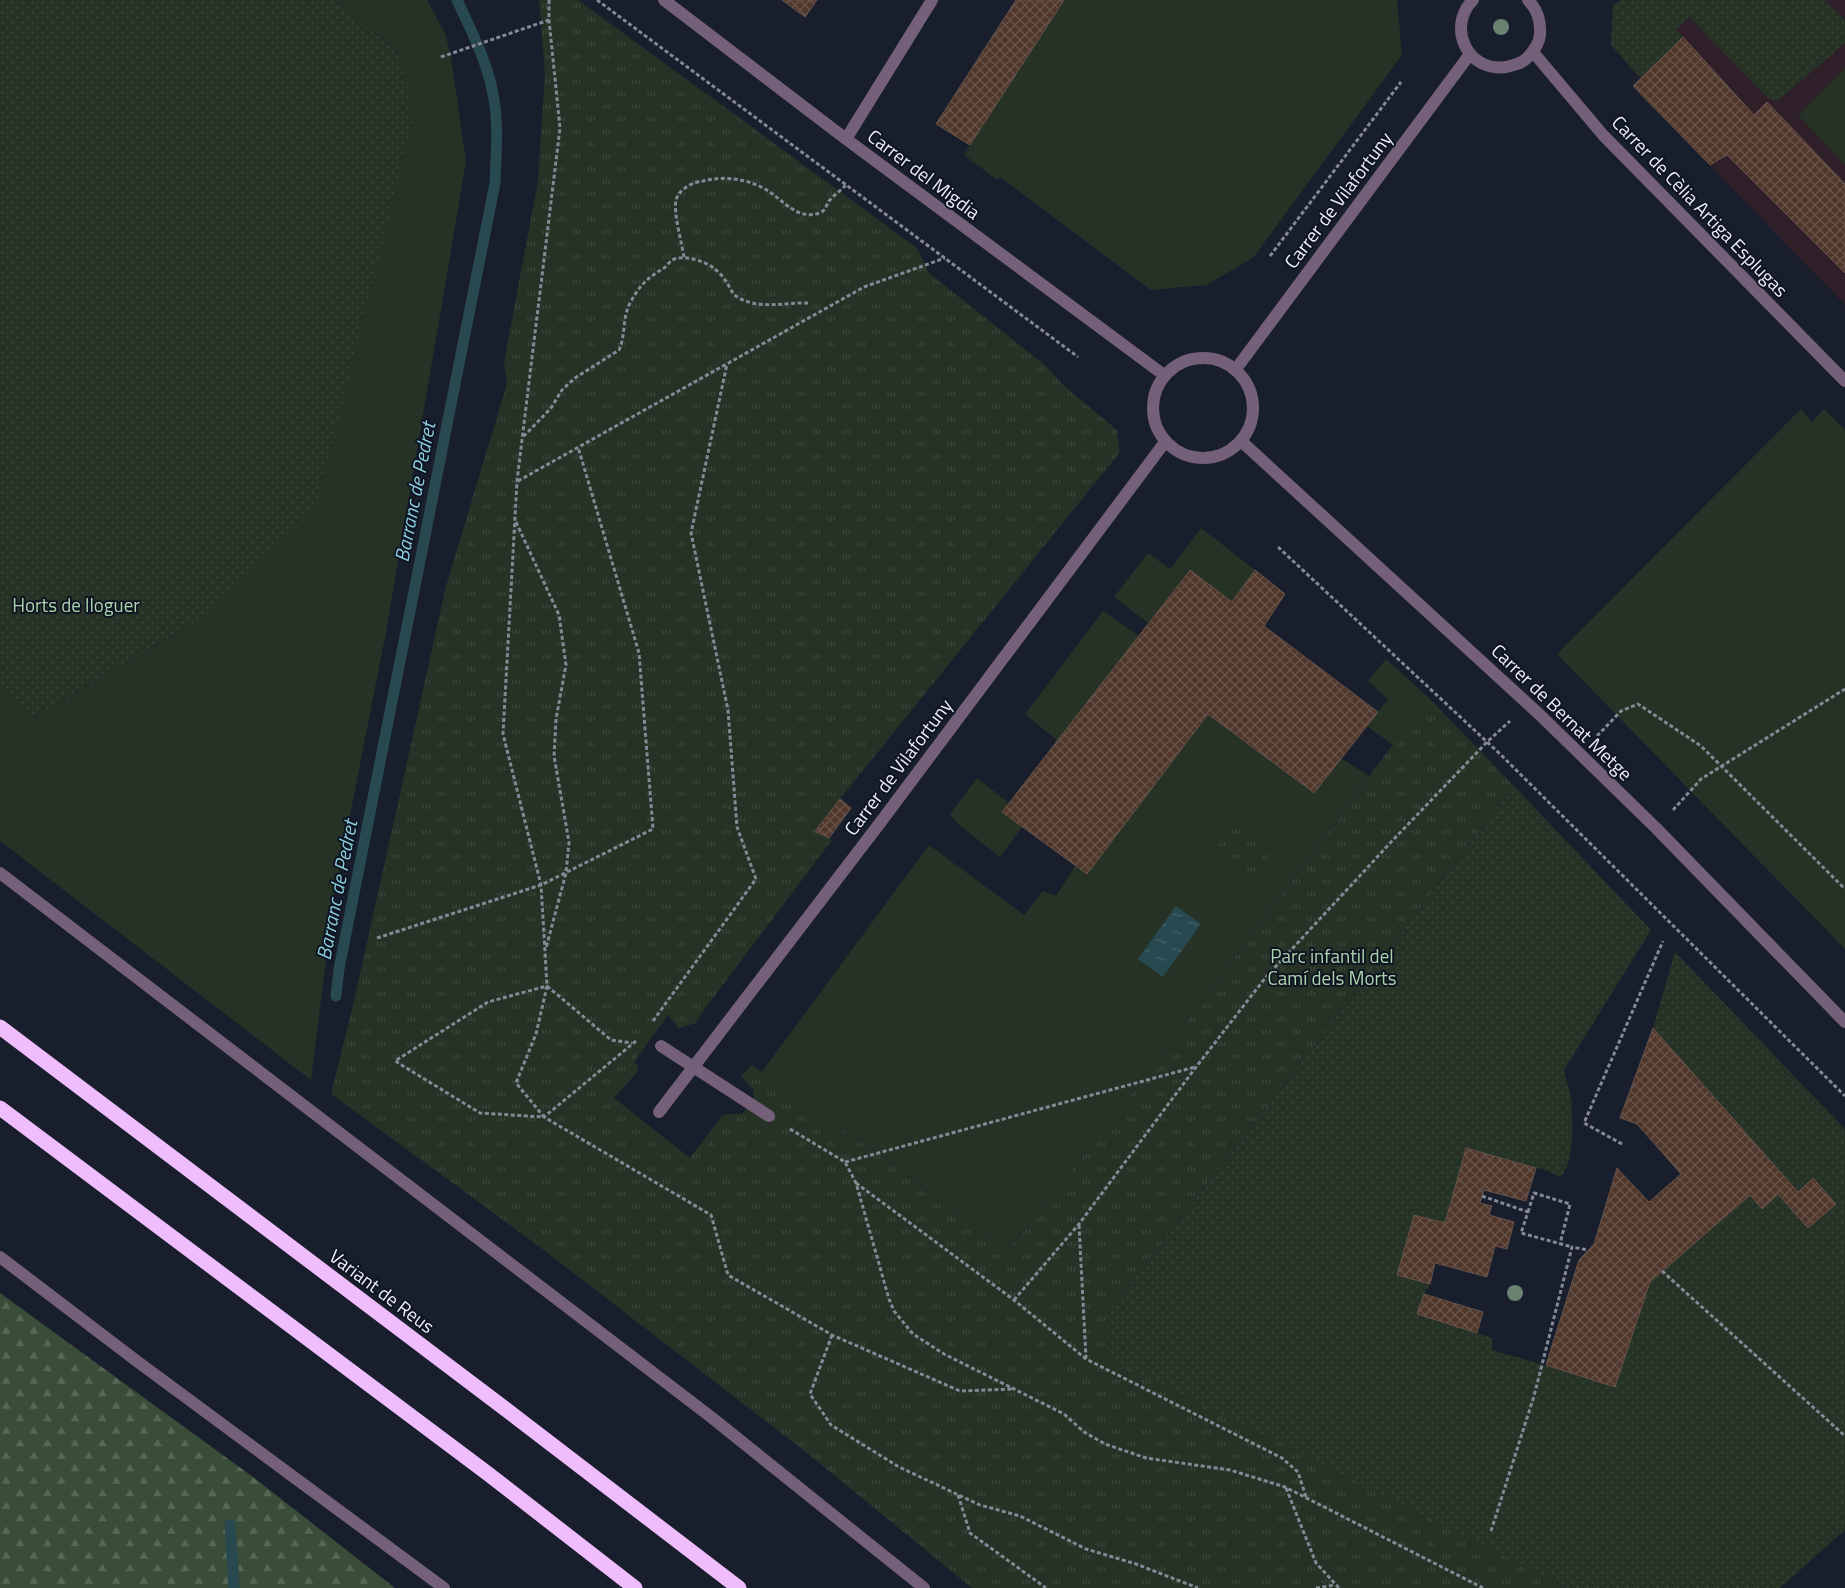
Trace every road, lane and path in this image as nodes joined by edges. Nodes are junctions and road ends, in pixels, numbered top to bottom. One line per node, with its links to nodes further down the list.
1 (549, 0): 7 (path)
2 (597, 0): 13 (path)
3 (664, 0): 12 (street, Carrer del Migdia)
4 (932, 0): 12 (street)
5 (1473, 0): 9 (street)
6 (1536, 2): 8 (street)
7 (549, 20): 10 (path); 23 (path)
8 (1533, 52): 9 (street); 22 (street, Carrer de Cèlia Artiga Esplugas)
9 (1470, 54): 20 (street, Carrer de Vilafortuny)
10 (441, 57)
11 (1401, 82): 14 (path)
12 (846, 139): 21 (street, Carrer del Migdia)
13 (846, 185): 15 (path); 16 (path)
14 (1270, 256)
15 (684, 257): 17 (path); 23 (path)
16 (945, 258): 18 (path); 19 (path)
17 (810, 303)
18 (1078, 357)
19 (727, 364): 26 (path); 45 (path)
20 (1236, 369): 21 (street); 24 (street)
21 (1164, 375): 25 (street)
22 (1845, 381)
23 (523, 436): 27 (path)
24 (1241, 441): 25 (street); 31 (street, Carrer de Bernat Metge)
25 (1165, 442): 50 (street, Carrer de Vilafortuny)
26 (578, 447): 27 (path); 37 (path)
27 (517, 481): 28 (path)
28 (515, 522): 37 (path); 38 (path)
29 (1278, 547): 32 (path)
30 (1845, 689): 34 (path)
31 (1530, 705): 32 (path); 33 (street, Carrer de Bernat Metge)
32 (1488, 742): 51 (path); 52 (path)
33 (1580, 755): 34 (path); 35 (street, Carrer de Bernat Metge)
34 (1721, 766): 35 (path); 39 (path)
35 (1656, 828): 44 (street, Carrer de Bernat Metge)
36 (0, 873): 81 (street)
37 (566, 873): 38 (path); 42 (path)
38 (541, 885): 40 (path); 42 (path)
39 (1845, 889)
40 (377, 938)
41 (1663, 941): 57 (path)
42 (545, 952): 43 (path)
43 (547, 986): 48 (path); 56 (path); 56 (path)
44 (1845, 1022)
45 (649, 1026)
46 (0, 1027): 80 (highway, Variant de Reus)
47 (638, 1039): 48 (path)
48 (632, 1043): 56 (path)
49 (661, 1046): 50 (street)
50 (693, 1067): 54 (street, Carrer de Vilafortuny); 55 (street)
51 (1196, 1067): 58 (path); 62 (path)
52 (1845, 1096)
53 (0, 1108): 79 (highway)
54 (659, 1112)
55 (769, 1116): 58 (path)
56 (544, 1117): 69 (path)
57 (1622, 1144)
58 (845, 1162): 59 (path)
59 (856, 1183): 68 (path); 71 (path)
60 (1482, 1196): 61 (path)
61 (1528, 1212): 63 (path); 63 (path)
62 (1079, 1224): 68 (path); 70 (path)
63 (1560, 1244): 64 (path)
64 (1572, 1247): 65 (path); 76 (path)
65 (1588, 1250)
66 (0, 1257): 78 (street)
67 (1662, 1271): 72 (path)
68 (1014, 1300): 70 (path)
69 (832, 1335): 71 (path); 74 (path)
70 (1086, 1359): 75 (path)
71 (1013, 1389): 73 (path)
72 (1845, 1436)
73 (1285, 1487): 75 (path); 77 (path)
74 (958, 1495): 82 (path); 83 (path)
75 (1306, 1498): 86 (path)
76 (1491, 1531)
77 (1336, 1584): 84 (path); 85 (path)
78 (444, 1588)
79 (635, 1588)
80 (739, 1588)
81 (924, 1588)
82 (1046, 1588)
83 (1198, 1588)
84 (1316, 1588)
85 (1339, 1588)
86 (1483, 1588)

